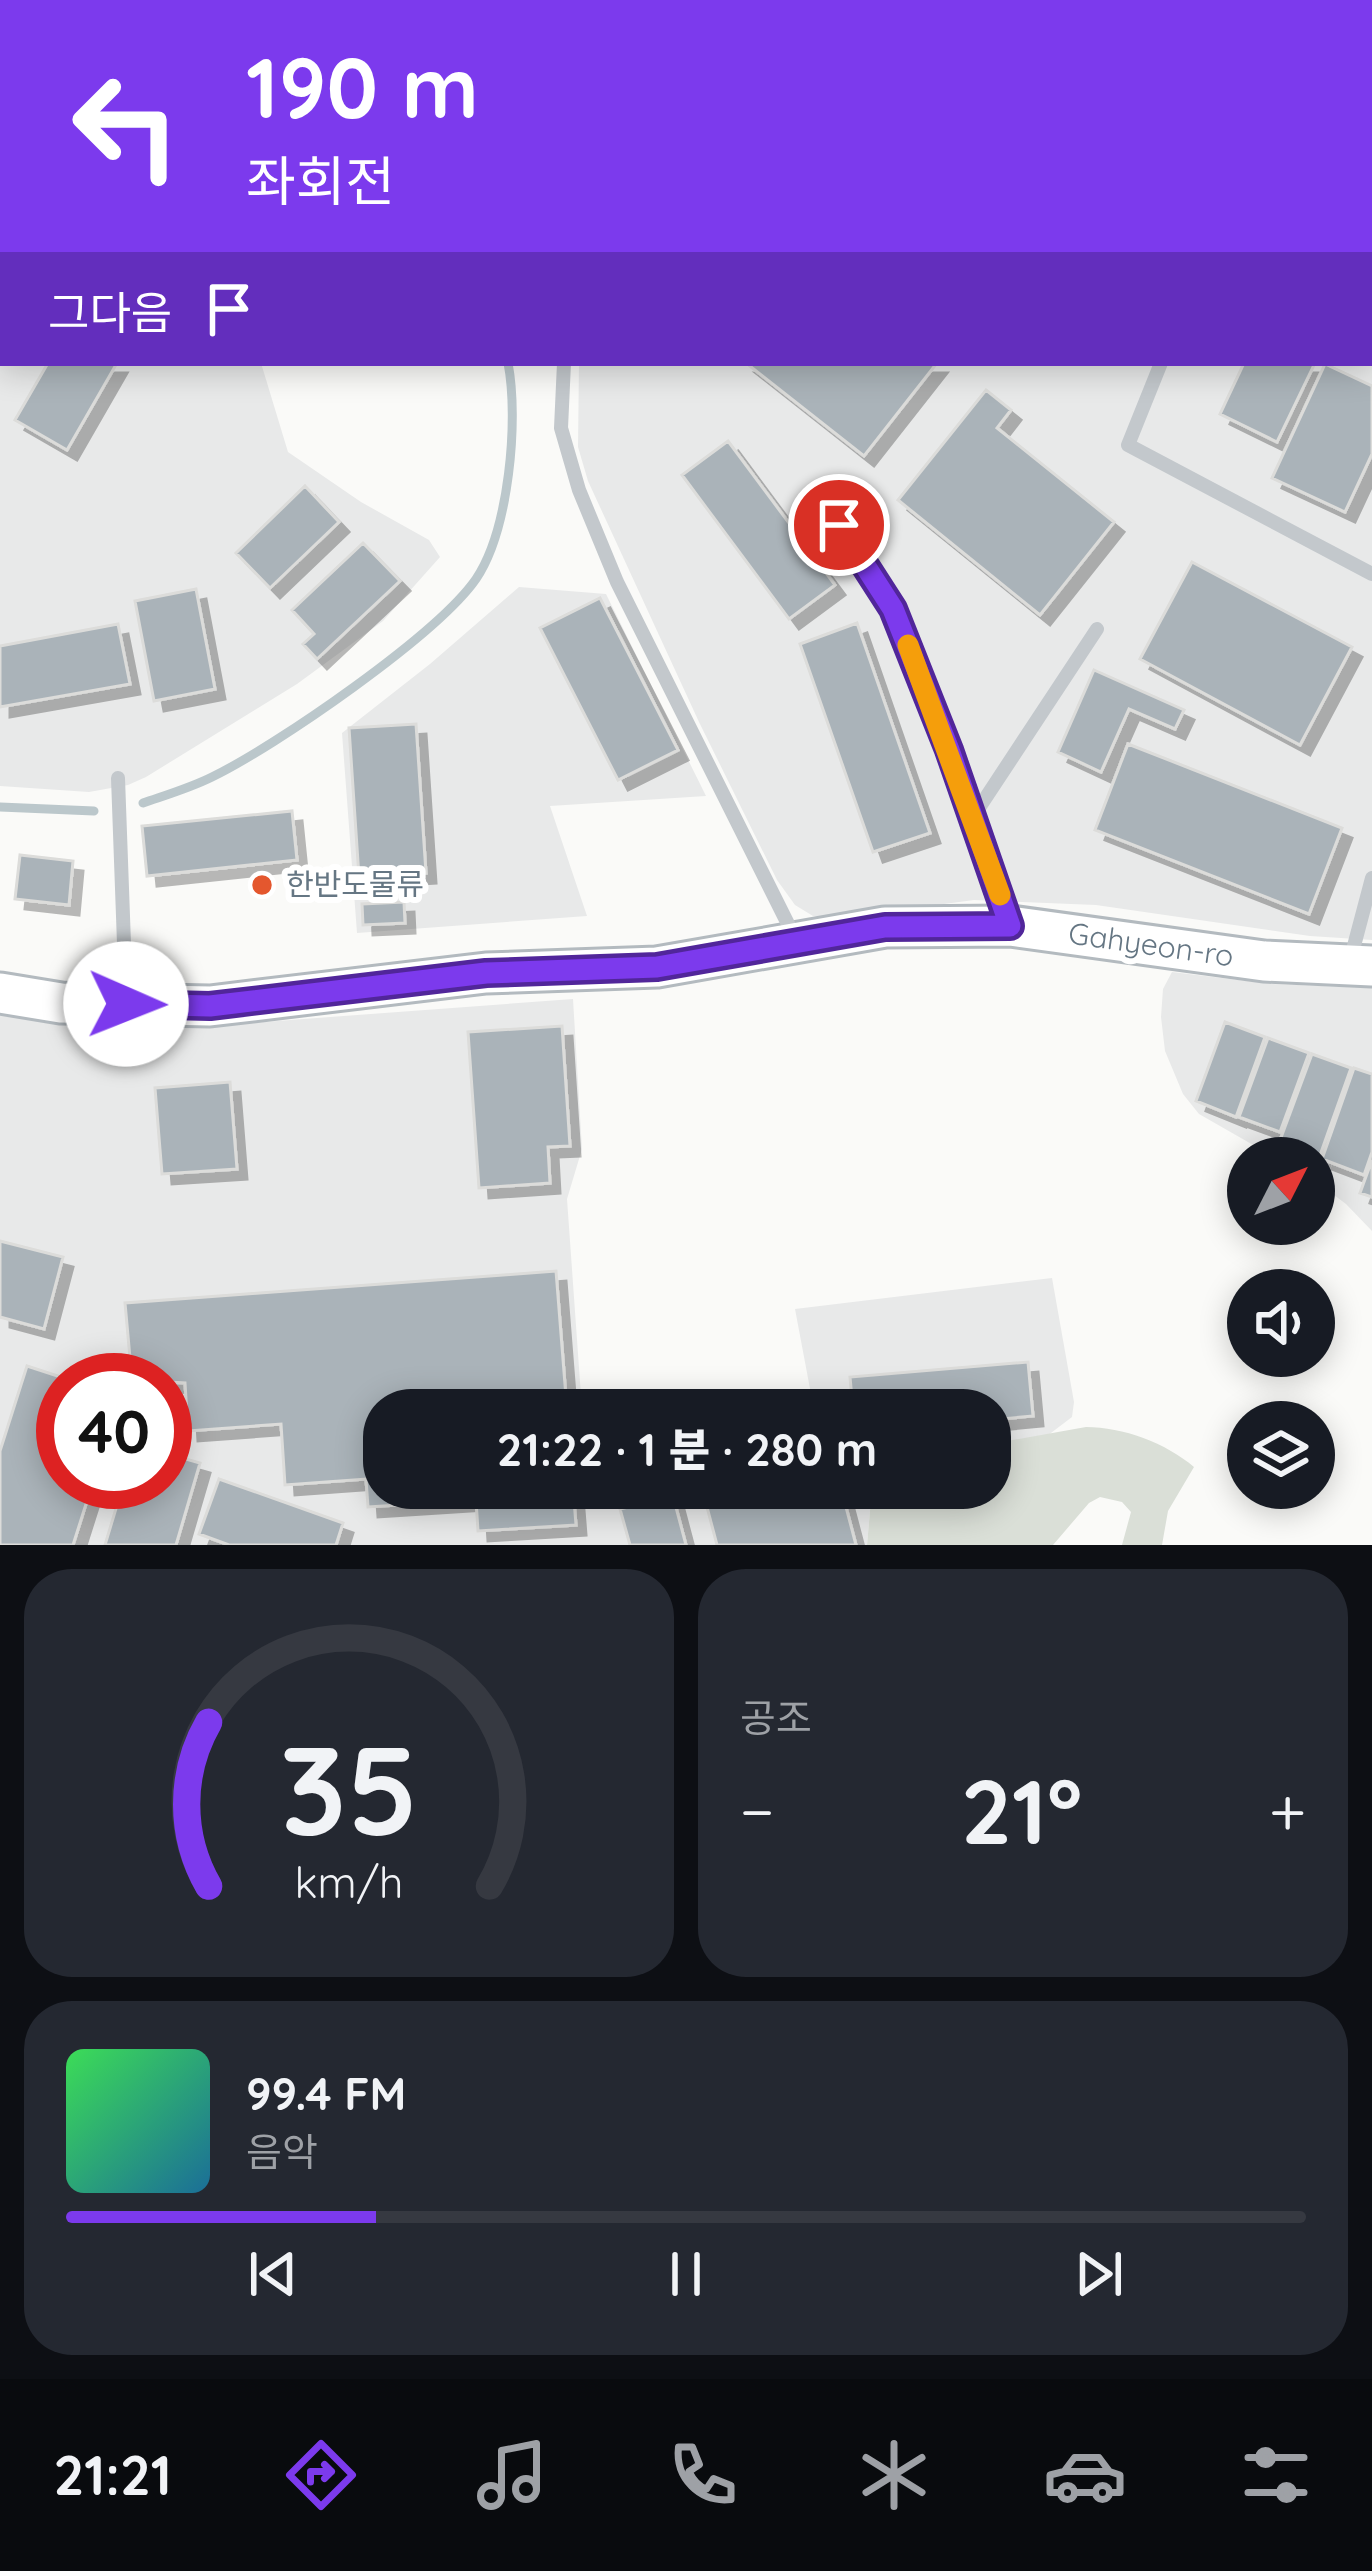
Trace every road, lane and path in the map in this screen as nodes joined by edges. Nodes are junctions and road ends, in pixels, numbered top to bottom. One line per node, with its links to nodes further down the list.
1 (564, 366): 10 (lane)
2 (1160, 366): 4 (lane)
3 (839, 525): 7 (lane)
4 (1372, 574)
5 (1097, 629): 7 (lane)
6 (118, 778): 13 (lane)
7 (973, 817): 9 (lane)
8 (1372, 878): 11 (lane)
9 (1010, 926): 10 (street, Gahyeon-ro); 11 (street, Gahyeon-ro)
10 (797, 943): 13 (street, Gahyeon-ro)
11 (1360, 966)
12 (0, 993): 13 (street, Gahyeon-ro)
13 (126, 1004)

